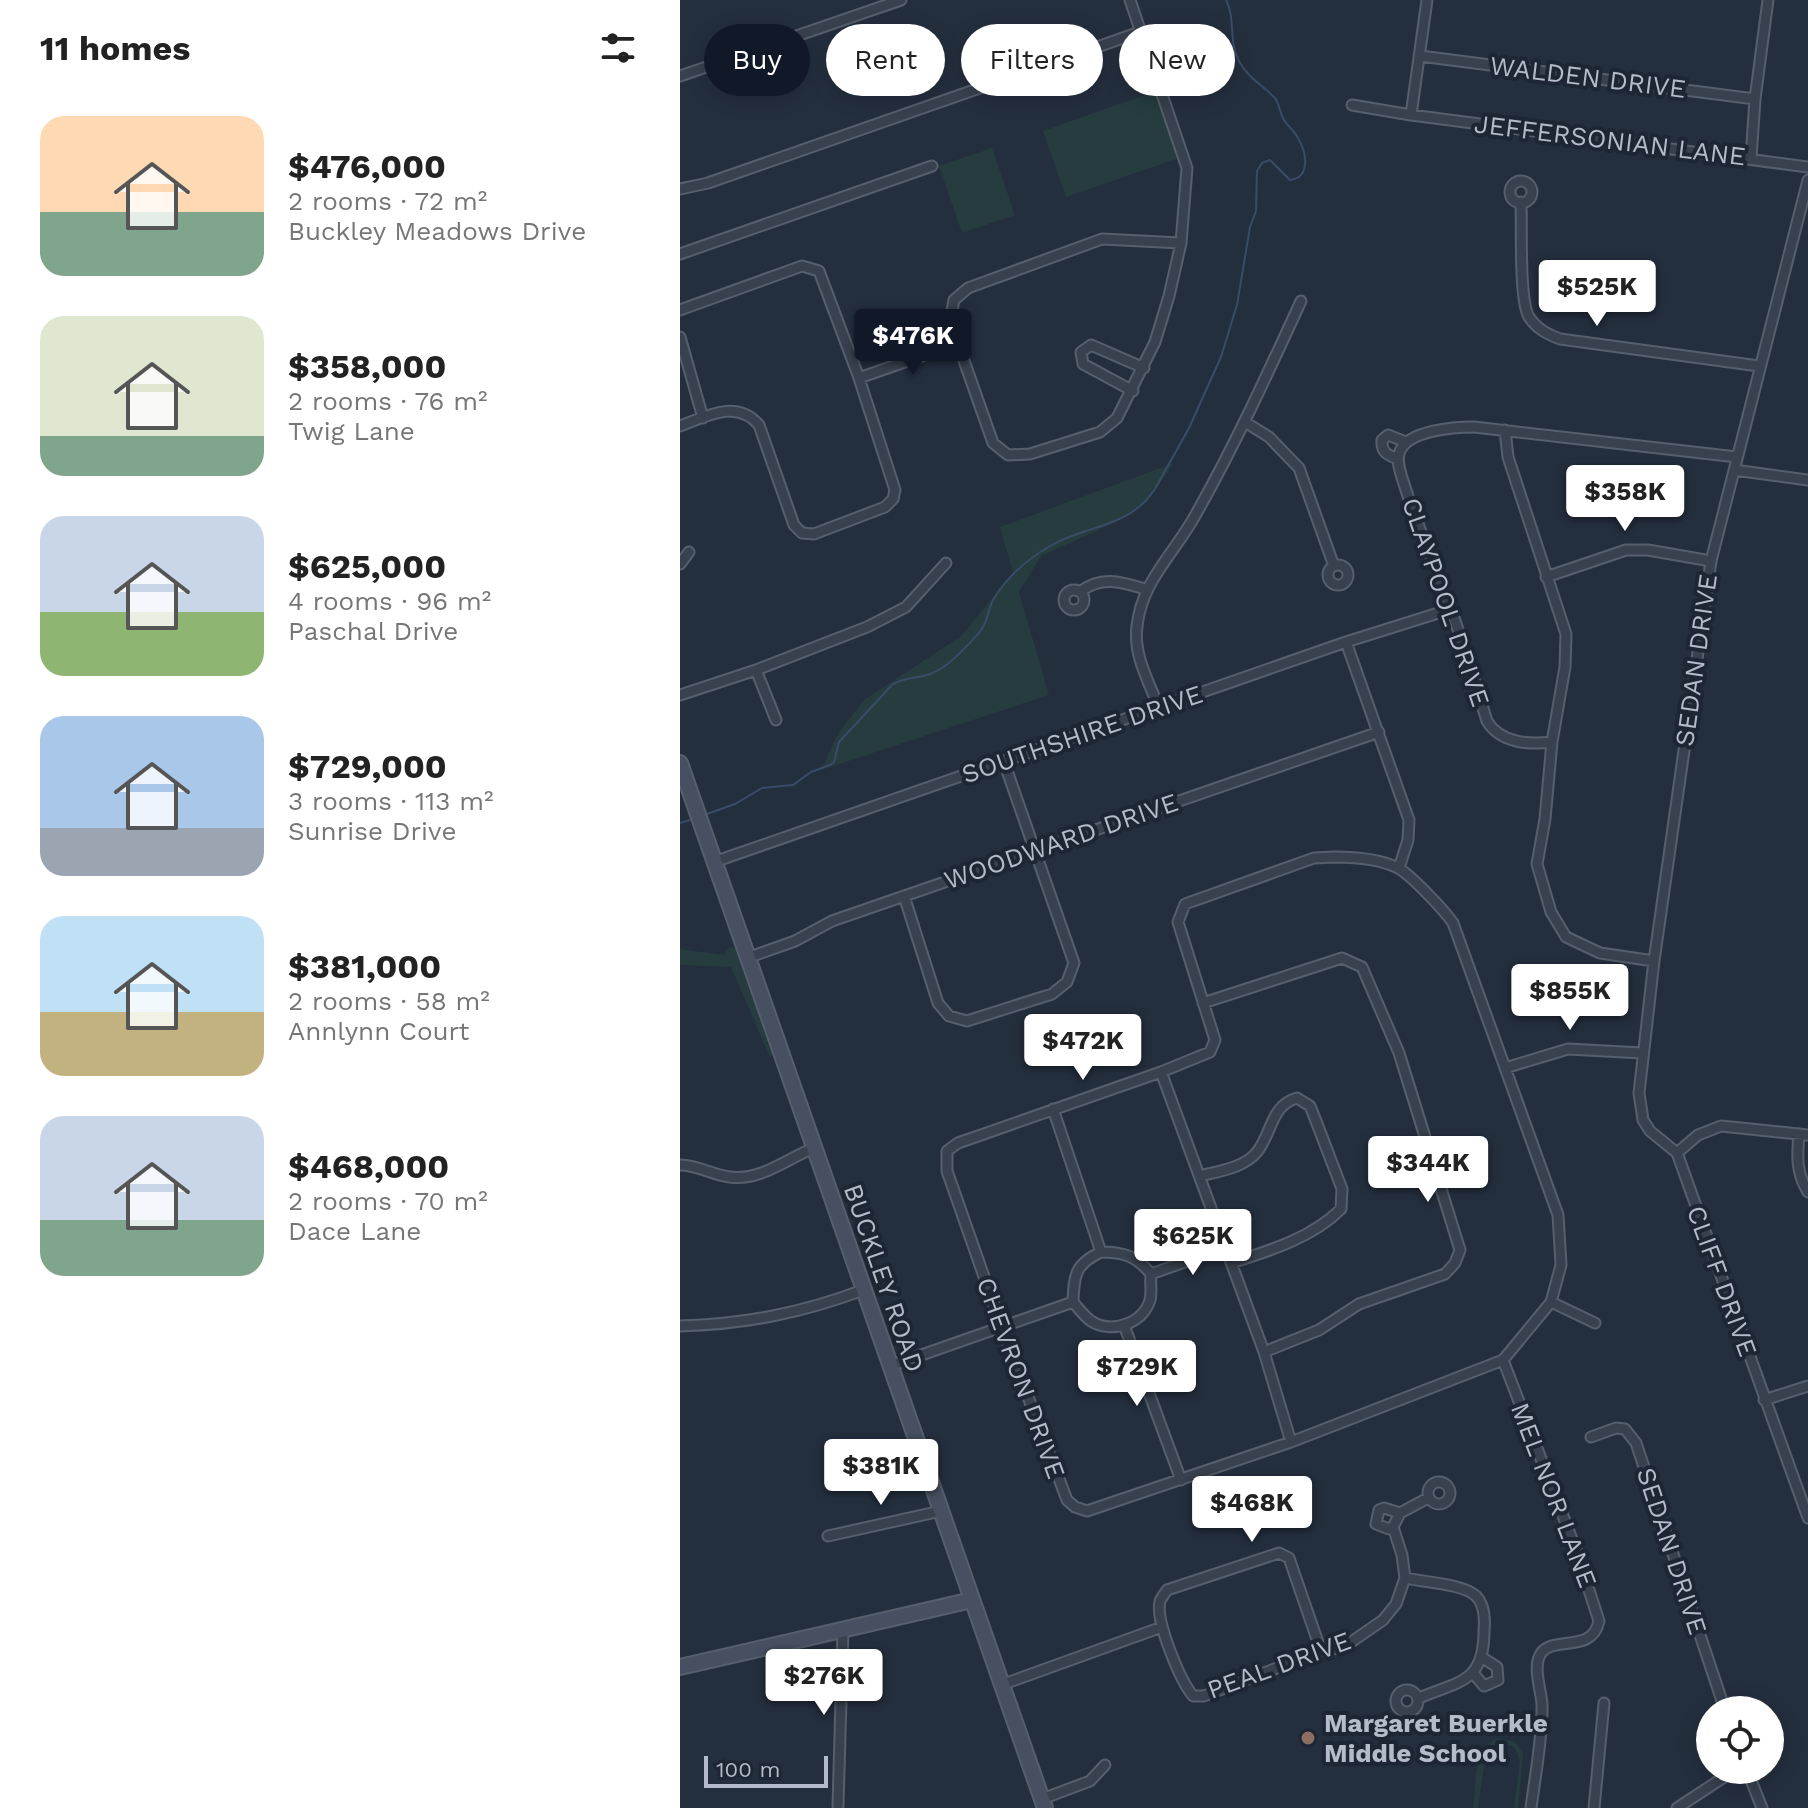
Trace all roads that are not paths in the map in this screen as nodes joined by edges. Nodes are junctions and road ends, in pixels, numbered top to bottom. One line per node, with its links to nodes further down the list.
1 (901, 0): 8 (street)
2 (1130, 0): 5 (street)
3 (1427, 0): 7 (street)
4 (1768, 0): 10 (street)
5 (1138, 24)
6 (1119, 39): 17 (street)
7 (1420, 56): 10 (street, WALDEN DRIVE); 12 (street)
8 (680, 76)
9 (1162, 96): 19 (street)
10 (1755, 99): 13 (street)
11 (1352, 105): 12 (street, JEFFERSONIAN LANE)
12 (1411, 115): 13 (street, JEFFERSONIAN LANE)
13 (1751, 158): 15 (street, JEFFERSONIAN LANE)
14 (932, 166): 20 (street)
15 (1808, 167)
16 (1808, 180): 25 (street, SEDAN DRIVE)
17 (680, 189)
18 (1521, 202): 25 (street)
19 (1181, 243): 24 (street); 26 (street)
20 (680, 254)
21 (1301, 301): 30 (street)
22 (680, 310): 27 (street)
23 (680, 337): 29 (street)
24 (956, 344): 27 (street); 28 (street)
25 (1759, 366): 34 (street, SEDAN DRIVE)
26 (1144, 368): 28 (street); 28 (street)
27 (859, 378): 29 (street)
28 (1133, 391)
29 (703, 418): 31 (street)
30 (1245, 422): 42 (street); 44 (street)
31 (680, 426)
32 (1505, 430): 33 (street, CLAYPOOL DRIVE); 34 (street, CLAYPOOL DRIVE); 43 (street)
33 (1406, 442): 35 (street); 35 (street, CLAYPOOL DRIVE)
34 (1737, 457): 36 (street, SEDAN DRIVE)
35 (1398, 459): 46 (street, CLAYPOOL DRIVE)
36 (1734, 470): 37 (street); 39 (street, SEDAN DRIVE)
37 (1808, 480)
38 (689, 552): 41 (street)
39 (1711, 561): 43 (street); 61 (street, SEDAN DRIVE)
40 (946, 563): 48 (street)
41 (680, 564)
42 (1334, 566)
43 (1546, 577): 53 (street)
44 (1145, 589): 45 (street); 50 (street)
45 (1080, 592)
46 (1451, 609): 47 (street, SOUTHSHIRE DRIVE); 53 (street, CLAYPOOL DRIVE)
47 (1346, 642): 50 (street, SOUTHSHIRE DRIVE); 52 (street)
48 (756, 670): 49 (street); 51 (street)
49 (680, 695)
50 (1159, 708): 54 (street, SOUTHSHIRE DRIVE)
51 (776, 720)
52 (1379, 732): 56 (street, WOODWARD DRIVE); 58 (street)
53 (1552, 742): 61 (street)
54 (1004, 762): 56 (street); 57 (street, SOUTHSHIRE DRIVE)
55 (680, 763): 57 (street, BUCKLEY ROAD)
56 (1033, 850): 59 (street, WOODWARD DRIVE); 59 (street)
57 (714, 862): 60 (street, BUCKLEY ROAD)
58 (1399, 868): 62 (street); 64 (street)
59 (904, 896): 60 (street, WOODWARD DRIVE)
60 (747, 958): 68 (street, BUCKLEY ROAD)
61 (1654, 961): 63 (street, SEDAN DRIVE)
62 (1203, 1003): 65 (street); 84 (street)
63 (1642, 1053): 64 (street); 69 (street, CLIFF DRIVE)
64 (1505, 1068): 79 (street)
65 (1161, 1072): 66 (street); 71 (street)
66 (1053, 1109): 74 (street); 83 (street, CHEVRON DRIVE)
67 (1804, 1134): 69 (street); 72 (street)
68 (814, 1148): 70 (street); 77 (street, BUCKLEY ROAD)
69 (1677, 1153): 88 (street, CLIFF DRIVE)
70 (680, 1165)
71 (1200, 1176): 73 (street); 75 (street)
72 (1808, 1192)
73 (1224, 1248): 75 (street); 76 (street)
74 (1101, 1252): 76 (street); 78 (street)
75 (1231, 1263): 84 (street)
76 (1151, 1274): 81 (street)
77 (863, 1290): 82 (street); 86 (street, BUCKLEY ROAD)
78 (1073, 1302): 81 (street); 83 (street)
79 (1551, 1302): 80 (street); 85 (street, CHEVRON DRIVE)
80 (1595, 1323)
81 (1124, 1325): 91 (street)
82 (680, 1326)
83 (1002, 1328): 86 (street); 91 (street, CHEVRON DRIVE)
84 (1264, 1352): 90 (street)
85 (1503, 1360): 90 (street, CHEVRON DRIVE); 115 (street, MEL NOR LANE)
86 (890, 1366): 93 (street, BUCKLEY ROAD)
87 (1808, 1386): 88 (street)
88 (1764, 1400): 95 (street, CLIFF DRIVE)
89 (1591, 1437): 107 (street, SEDAN DRIVE)
90 (1291, 1442): 91 (street, CHEVRON DRIVE)
91 (1181, 1480)
92 (1428, 1498): 94 (street)
93 (941, 1511): 97 (street); 99 (street, BUCKLEY ROAD)
94 (1400, 1513): 96 (street); 96 (street)
95 (1808, 1518)
96 (1393, 1527): 98 (street)
97 (828, 1536)
98 (1405, 1578): 102 (street, PEAL DRIVE); 103 (street)
99 (972, 1600): 101 (street); 106 (street, BUCKLEY ROAD)
100 (1162, 1627): 102 (street, PEAL DRIVE); 102 (street); 106 (street)
101 (843, 1630): 104 (street); 114 (street)
102 (1321, 1651)
103 (1483, 1658): 105 (street); 105 (street)
104 (680, 1667)
105 (1473, 1673): 108 (street)
106 (1001, 1685): 113 (street, BUCKLEY ROAD)
107 (1720, 1696)
108 (1419, 1698)
109 (1604, 1703): 116 (street)
110 (1105, 1765): 113 (street)
111 (1714, 1784): 117 (street)
112 (1753, 1784): 118 (street)
113 (1044, 1803)
114 (838, 1806)
115 (1531, 1808)
116 (1594, 1808)
117 (1677, 1808)
118 (1762, 1808)

